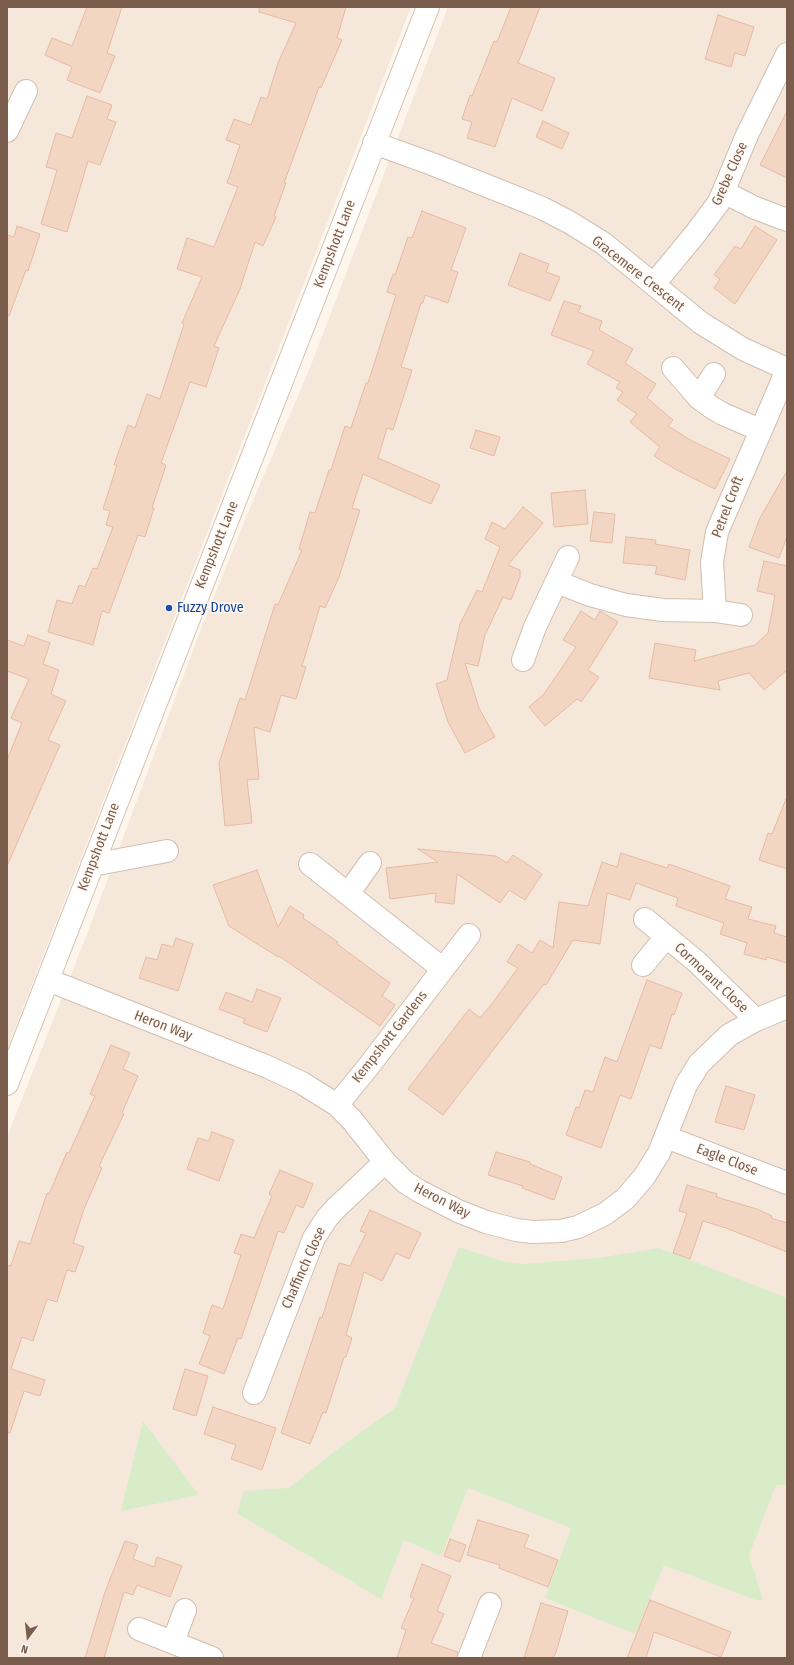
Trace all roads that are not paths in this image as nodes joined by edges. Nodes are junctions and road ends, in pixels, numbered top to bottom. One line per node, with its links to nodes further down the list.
1 (428, 7): 5 (street, Kempshott Lane)
2 (787, 54): 6 (street, Grebe Close)
3 (26, 91): 4 (street)
4 (8, 125)
5 (374, 144): 8 (street, Gracemere Crescent); 22 (street, Kempshott Lane)
6 (724, 192): 7 (street); 8 (street, Grebe Close)
7 (787, 220)
8 (654, 284): 10 (street, Gracemere Crescent)
9 (673, 368): 12 (street)
10 (787, 369): 13 (street, Petrel Croft)
11 (714, 374): 12 (street)
12 (699, 398): 13 (street)
13 (760, 430): 16 (street, Petrel Croft)
14 (568, 557): 15 (street)
15 (557, 582): 16 (street); 18 (street)
16 (715, 611): 17 (street)
17 (741, 615)
18 (523, 660)
19 (167, 851): 22 (street)
20 (370, 863): 23 (street)
21 (310, 864): 23 (street)
22 (92, 865): 29 (street, Kempshott Lane)
23 (348, 894): 28 (street)
24 (645, 919): 26 (street, Cormorant Close)
25 (469, 935): 28 (street, Kempshott Gardens)
26 (666, 937): 27 (street, Cormorant Close); 31 (street, Cormorant Close)
27 (642, 965)
28 (443, 969): 33 (street, Kempshott Gardens)
29 (48, 980): 32 (street, Kempshott Lane); 33 (street, Heron Way)
30 (787, 1007): 31 (street, Heron Way)
31 (756, 1020): 34 (street, Heron Way)
32 (7, 1084)
33 (337, 1105): 35 (street, Heron Way)
34 (666, 1137): 35 (street, Heron Way); 36 (street, Eagle Close)
35 (385, 1162): 37 (street, Chaffinch Close)
36 (787, 1183)
37 (254, 1393)
38 (490, 1604): 43 (street)
39 (185, 1610): 41 (street)
40 (139, 1629): 41 (street)
41 (173, 1642): 42 (street)
42 (212, 1658)
43 (469, 1658)

